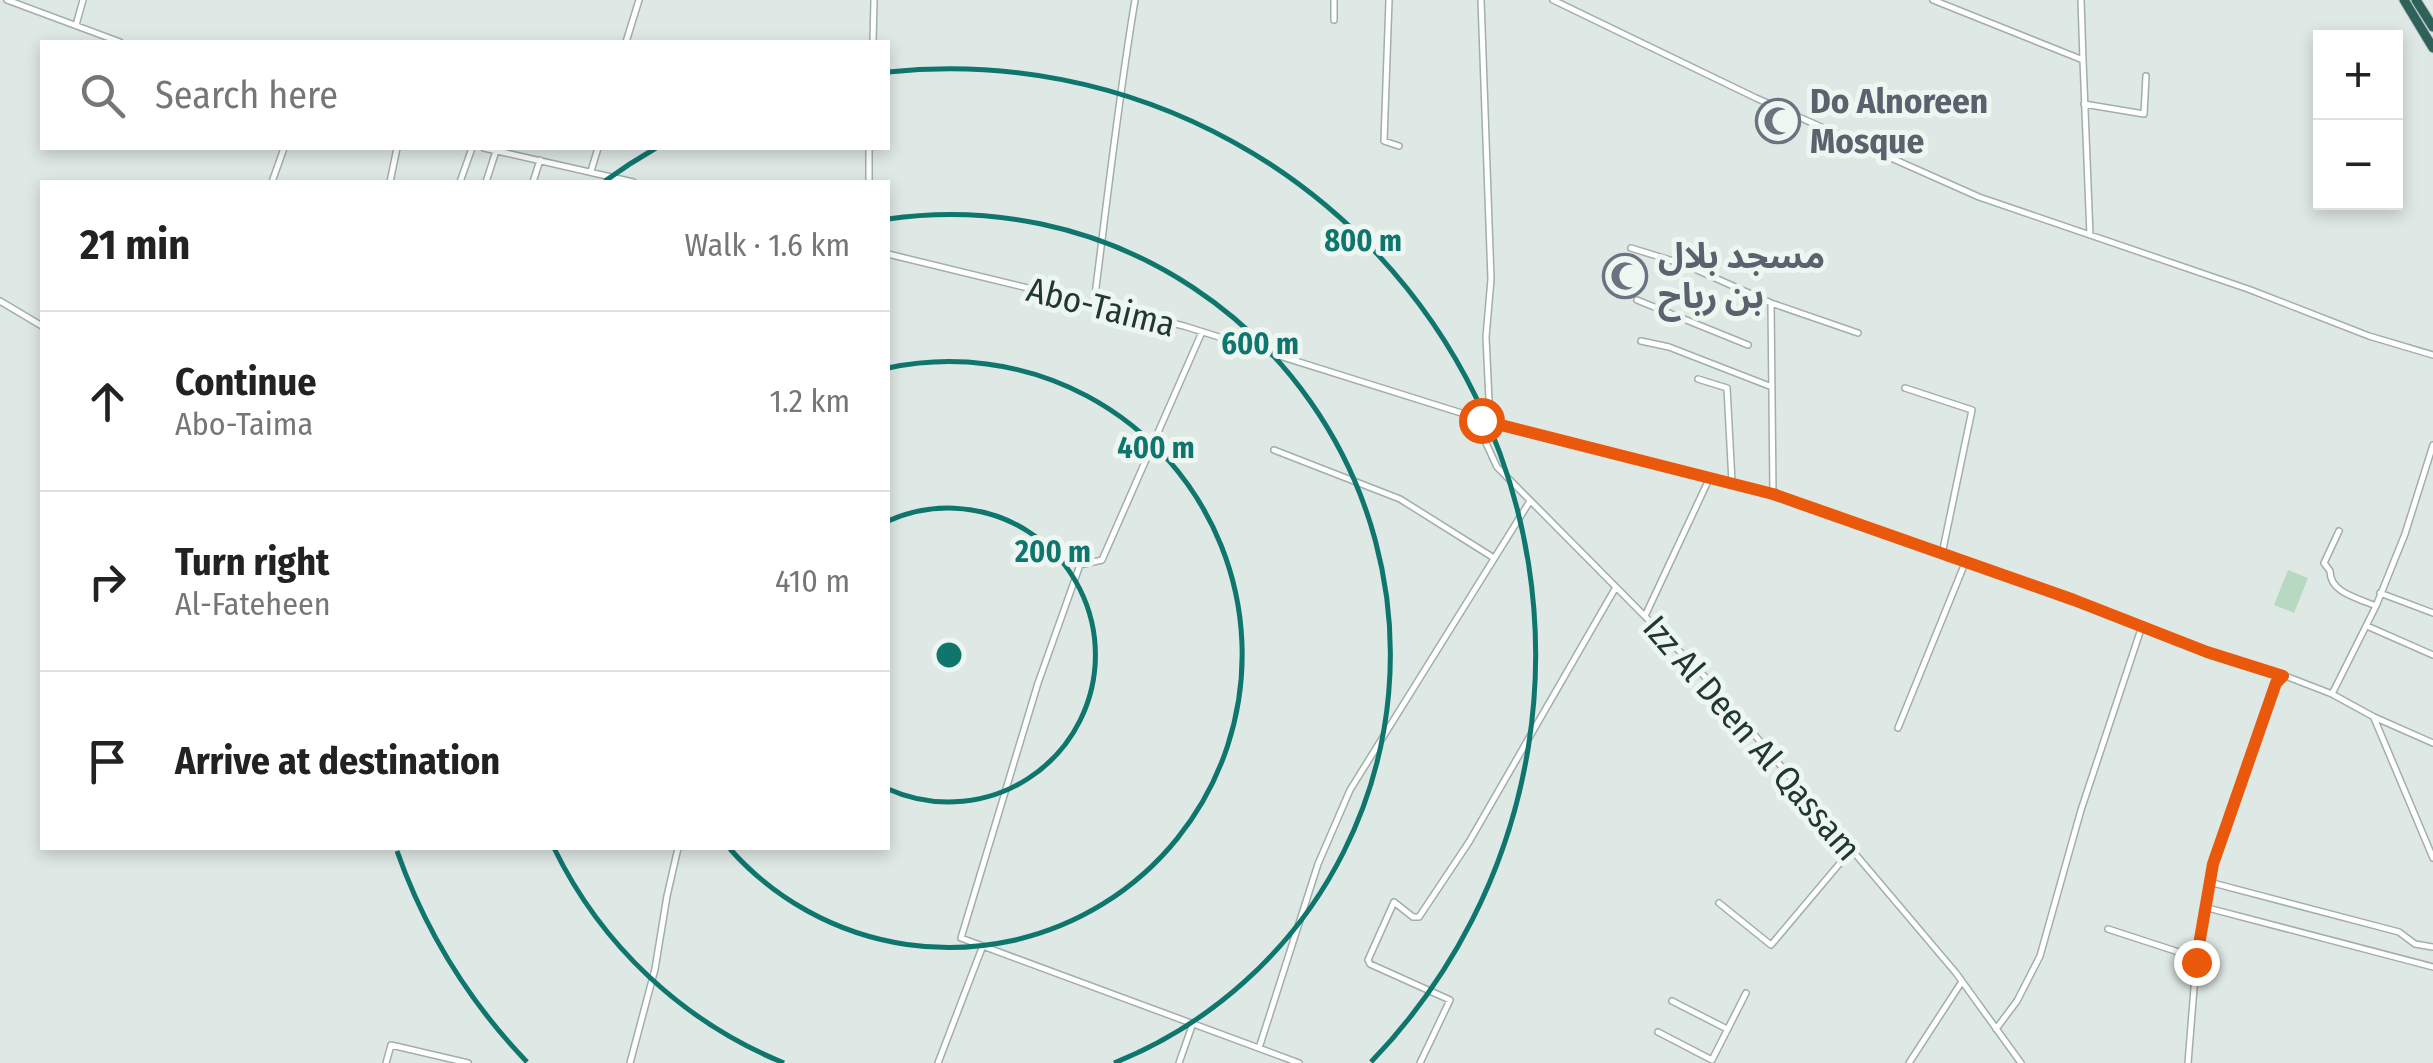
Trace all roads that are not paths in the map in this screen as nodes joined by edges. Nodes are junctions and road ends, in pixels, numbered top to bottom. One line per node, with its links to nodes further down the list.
1 (7, 0): 15 (street)
2 (83, 0): 15 (street)
3 (639, 0): 18 (street)
4 (874, 0): 19 (street)
5 (1135, 0): 46 (street)
6 (1334, 0): 14 (street)
7 (1389, 0): 24 (street)
8 (1482, 0): 58 (street)
9 (1553, 0): 41 (street)
10 (1933, 0): 21 (street)
11 (2081, 0): 21 (street)
12 (2404, 0): 20 (highway)
13 (2416, 0): 16 (highway)
14 (1334, 20)
15 (76, 25): 17 (street)
16 (2433, 27)
17 (115, 40)
18 (627, 40)
19 (873, 40)
20 (2433, 48)
21 (2084, 60): 23 (street)
22 (2146, 76): 23 (street)
23 (2084, 104): 41 (street)
24 (1399, 146)
25 (283, 150): 34 (street)
26 (397, 150): 35 (street)
27 (471, 150): 36 (street)
28 (492, 150): 31 (street)
29 (597, 150): 33 (street)
30 (870, 150): 40 (street)
31 (496, 151): 32 (street); 37 (street)
32 (540, 160): 33 (street); 38 (street)
33 (592, 171): 39 (street)
34 (273, 180)
35 (390, 180)
36 (461, 180)
37 (487, 180)
38 (534, 180)
39 (612, 180)
40 (870, 180)
41 (2090, 234): 53 (street)
42 (1630, 248): 47 (street)
43 (890, 254): 46 (street, Abo-Taima)
44 (1637, 300): 52 (street)
45 (0, 302): 48 (street)
46 (1094, 302): 49 (street, Abo-Taima)
47 (1771, 303): 50 (street); 55 (street)
48 (40, 325)
49 (1202, 332): 57 (street, Abo-Taima); 90 (street)
50 (1858, 333)
51 (1641, 341): 55 (street)
52 (1748, 345)
53 (2433, 355)
54 (1698, 378): 62 (street)
55 (1772, 387): 63 (street)
56 (1905, 388): 66 (street)
57 (1481, 420): 58 (street, Abo-Taima); 64 (street, Izz Al Deen Al Qassam)
58 (1490, 422): 61 (street, Abo-Taima)
59 (2433, 444): 70 (street)
60 (1274, 450): 67 (street)
61 (1710, 477): 62 (street, Abo-Taima); 73 (street)
62 (1732, 482): 63 (street, Abo-Taima)
63 (1773, 494): 66 (street, Abo-Taima)
64 (1530, 501): 67 (street); 69 (street, Izz Al Deen Al Qassam)
65 (2339, 531): 71 (street)
66 (1942, 554): 68 (street, Abo-Taima)
67 (1494, 558): 100 (street)
68 (1965, 562): 74 (street, Abo-Taima); 80 (street)
69 (1616, 587): 73 (street, Izz Al Deen Al Qassam); 107 (street)
70 (2380, 593): 71 (street); 72 (street)
71 (2376, 606): 75 (street)
72 (2433, 613)
73 (1646, 616): 83 (street, Izz Al Deen Al Qassam)
74 (2142, 626): 77 (street, Abo-Taima); 98 (street)
75 (2366, 626): 76 (street); 78 (street)
76 (2433, 655)
77 (2283, 676): 78 (street, Abo-Taima); 85 (street)
78 (2332, 694): 79 (street, Abo-Taima)
79 (2374, 717): 81 (street, Abo-Taima); 84 (street)
80 (1898, 728)
81 (2433, 743)
82 (678, 850): 103 (street)
83 (1851, 850): 86 (street); 93 (street, Izz Al Deen Al Qassam)
84 (2433, 858)
85 (2209, 882): 87 (street); 89 (street)
86 (1719, 903)
87 (2204, 907): 91 (street); 92 (street)
88 (2108, 929): 91 (street)
89 (2433, 947)
90 (982, 948): 96 (street); 104 (street)
91 (2197, 958): 110 (street)
92 (2433, 967)
93 (1962, 983): 98 (street, Izz Al Deen Al Qassam); 108 (street)
94 (1746, 994): 97 (street)
95 (1672, 1001): 97 (street)
96 (1193, 1024): 100 (street); 105 (street)
97 (1727, 1029): 99 (street)
98 (1996, 1029): 109 (street, Izz Al Deen Al Qassam)
99 (1658, 1032)
100 (1260, 1048): 106 (street)
101 (386, 1063): 102 (street)
102 (468, 1063)
103 (630, 1063)
104 (938, 1063)
105 (1179, 1063)
106 (1300, 1063)
107 (1420, 1063)
108 (1908, 1063)
109 (2021, 1063)
110 (2188, 1063)

